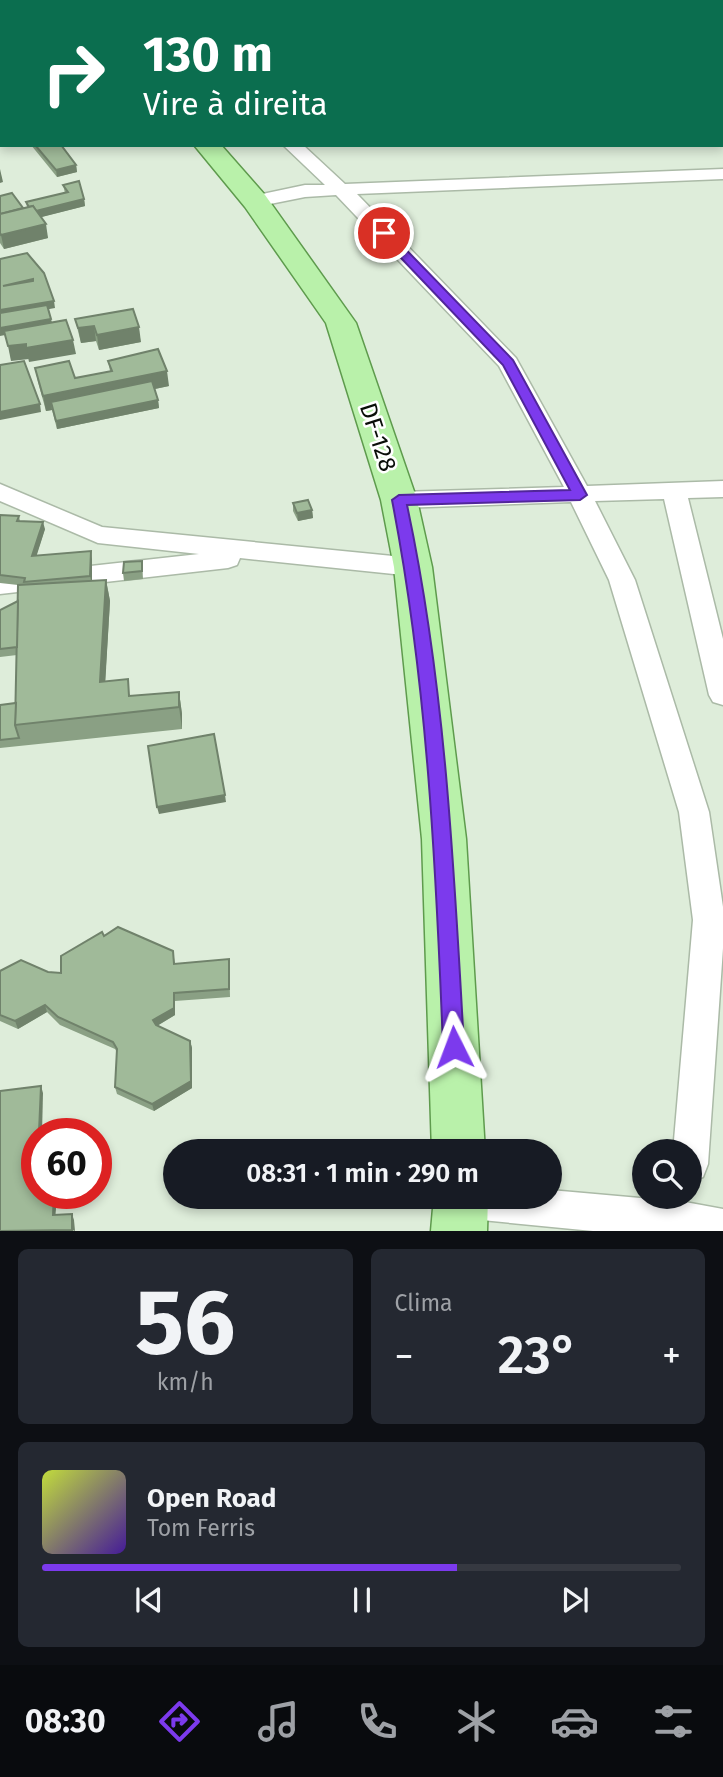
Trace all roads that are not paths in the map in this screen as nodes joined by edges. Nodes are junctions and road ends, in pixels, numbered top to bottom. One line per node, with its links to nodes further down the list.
1 (209, 147): 6 (main road, DF-128 / DF-128)
2 (294, 147): 5 (street)
3 (723, 174): 5 (street)
4 (723, 185): 5 (street)
5 (345, 192): 6 (street); 10 (street)
6 (255, 201): 11 (main road, DF-128 / DF-128)
7 (723, 489): 8 (street)
8 (674, 491): 10 (street); 15 (street)
9 (0, 492): 12 (street)
10 (580, 495): 11 (street); 16 (street)
11 (399, 500): 13 (main road, DF-128 / DF-128)
12 (283, 553): 13 (street); 14 (street)
13 (412, 567): 17 (main road, DF-128 / DF-128)
14 (0, 585)
15 (723, 695)
16 (716, 906): 18 (street)
17 (457, 1139)
18 (693, 1139)
19 (562, 1205): 20 (street)
20 (685, 1216): 21 (street)
21 (723, 1228)

